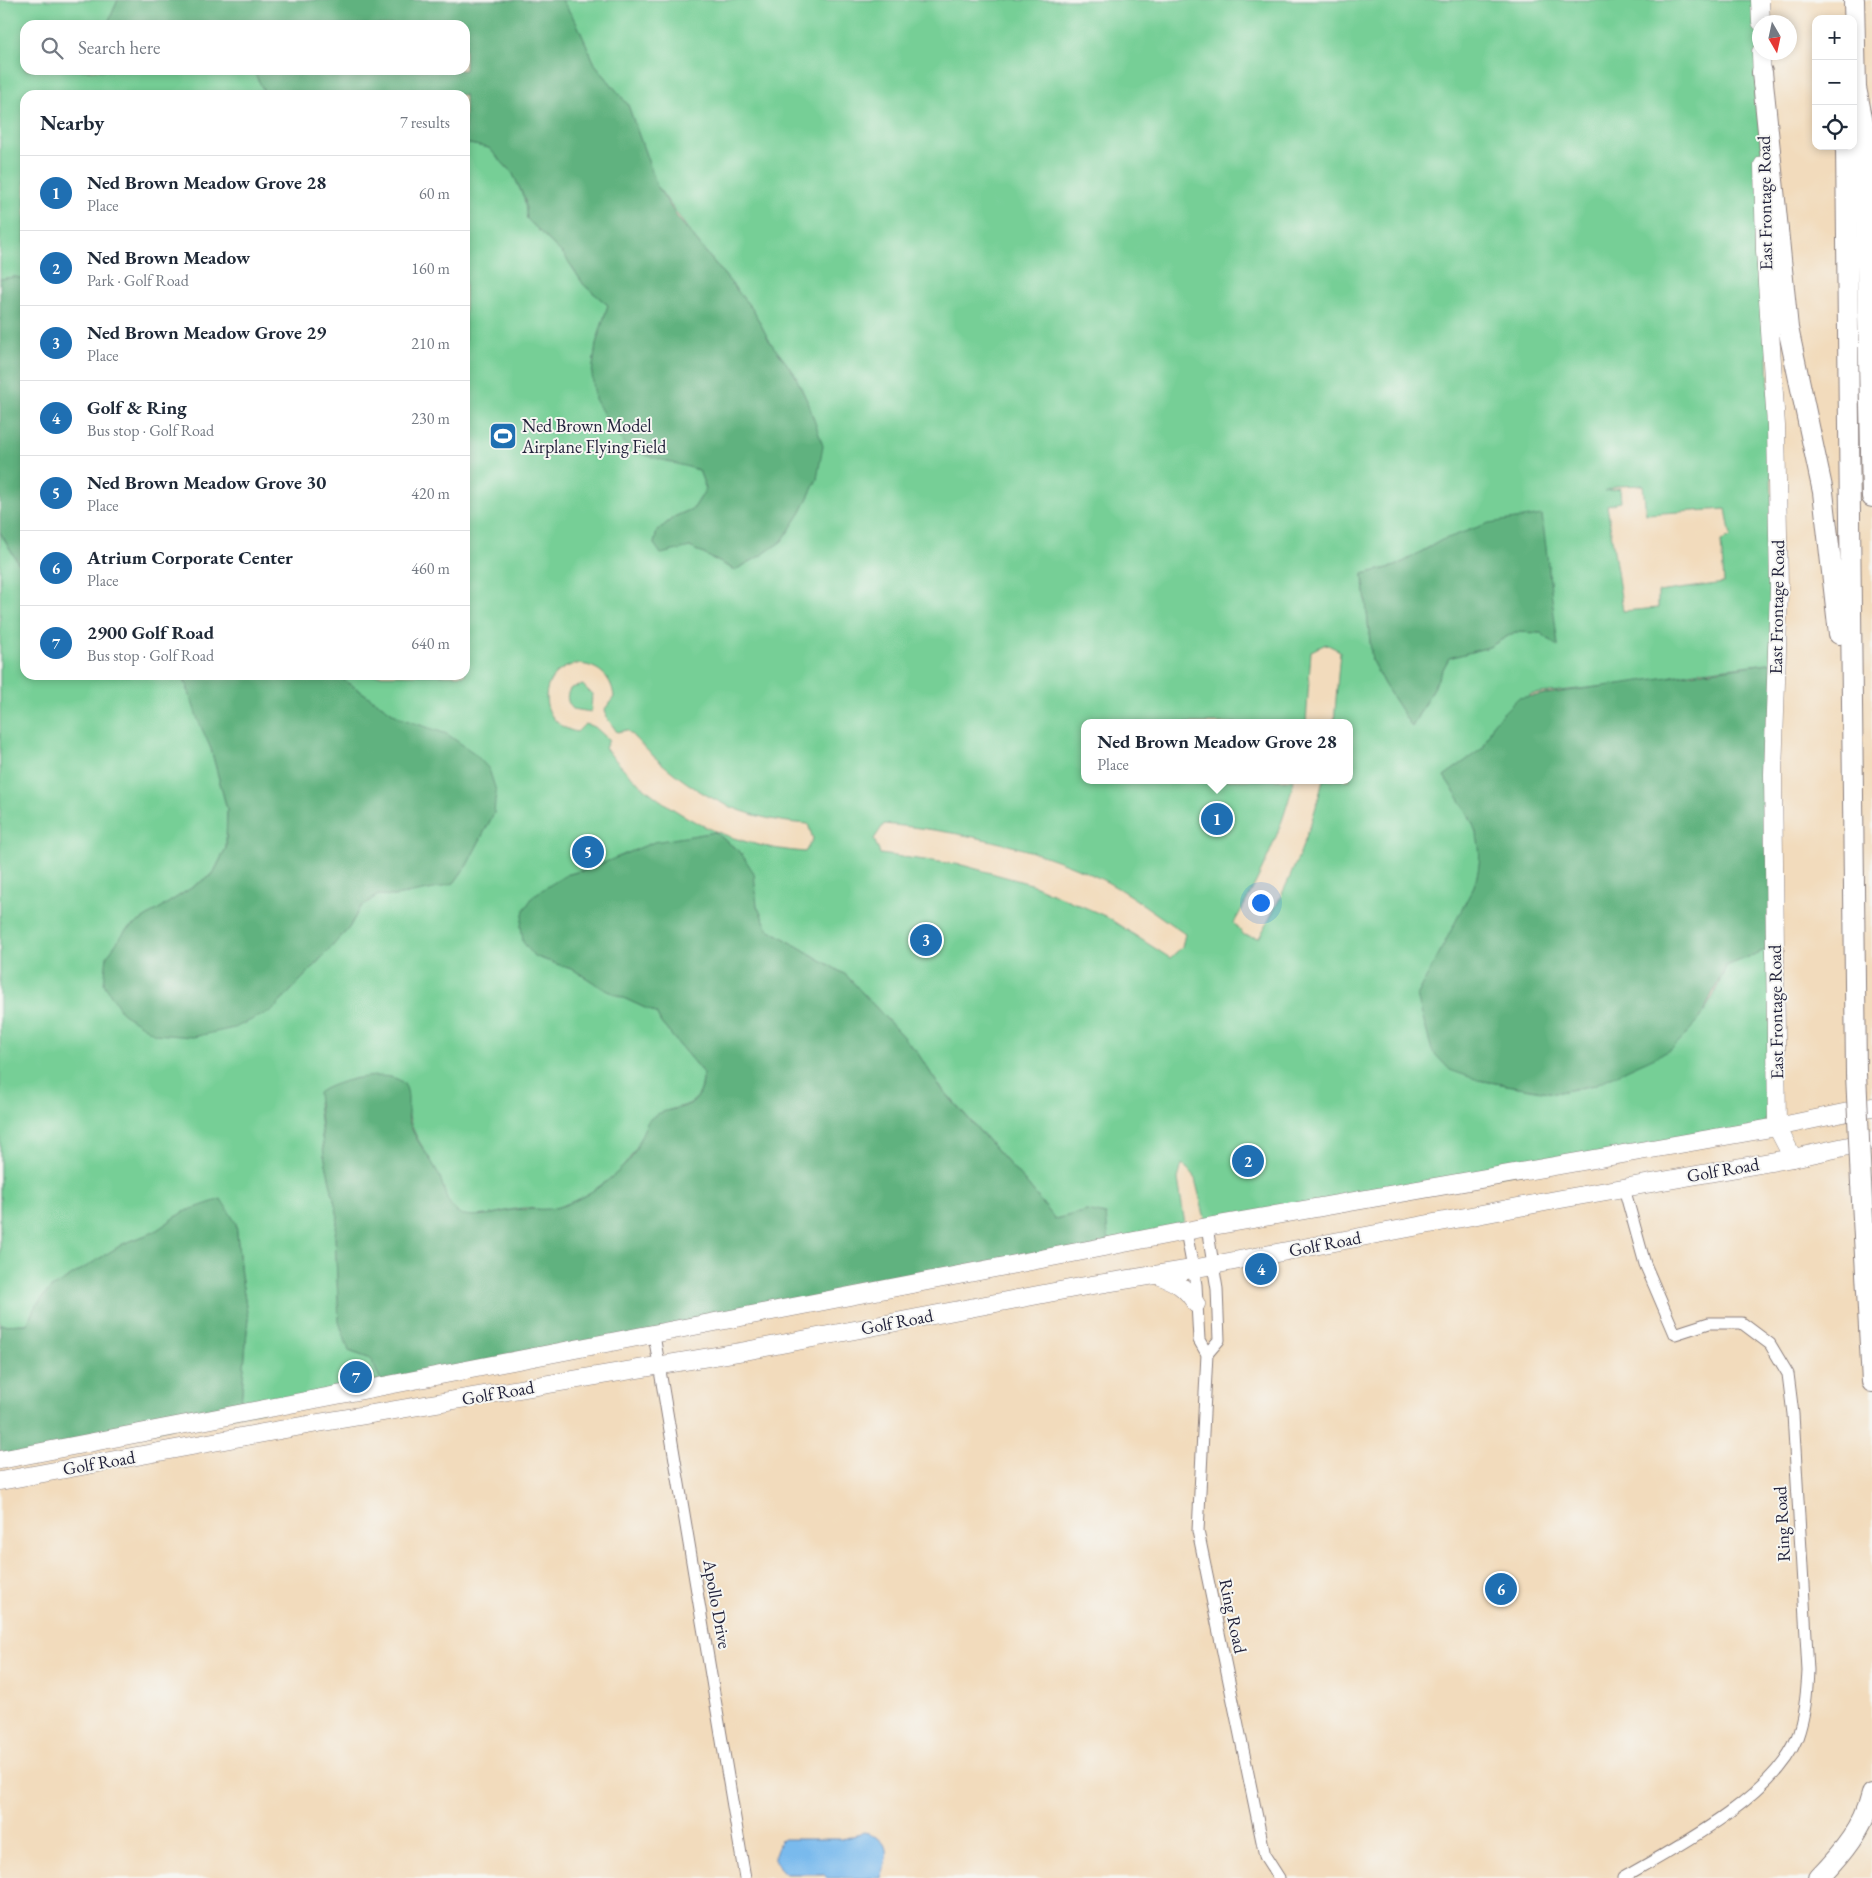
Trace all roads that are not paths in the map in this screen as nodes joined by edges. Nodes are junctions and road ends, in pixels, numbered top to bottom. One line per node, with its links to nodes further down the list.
1 (1760, 0): 3 (main road)
2 (1854, 0): 5 (highway)
3 (1761, 15)
4 (1762, 60): 6 (main road, East Frontage Road)
5 (1855, 60)
6 (1762, 72): 10 (highway); 12 (main road, East Frontage Road)
7 (1857, 101): 9 (highway)
8 (1846, 150): 10 (highway)
9 (1872, 496)
10 (1851, 739): 25 (highway, bridge)
11 (1872, 1107): 12 (main road, Golf Road)
12 (1778, 1128): 14 (main road, East Frontage Road); 16 (main road, Golf Road)
13 (1872, 1141): 14 (main road, Golf Road)
14 (1793, 1158): 15 (main road, Golf Road)
15 (1624, 1188): 18 (main road, Golf Road); 31 (street, Ring Road)
16 (1207, 1227): 17 (main road, Golf Road); 18 (street, Ring Road)
17 (1186, 1231): 19 (street, Ring Road); 22 (main road, Golf Road)
18 (1213, 1265): 19 (main road, Golf Road); 23 (street, Ring Road)
19 (1192, 1269): 20 (main road, Golf Road); 21 (street, Ring Road)
20 (1158, 1274): 21 (main road); 24 (main road, Golf Road)
21 (1196, 1304): 23 (street, Ring Road)
22 (654, 1335): 24 (street, Apollo Drive); 26 (main road, Golf Road)
23 (1207, 1354): 30 (street, Ring Road)
24 (659, 1366): 27 (main road, Golf Road); 29 (street, Apollo Drive)
25 (1872, 1382)
26 (0, 1460)
27 (0, 1481)
28 (1872, 1794): 32 (highway)
29 (745, 1878)
30 (1279, 1878)
31 (1624, 1878)
32 (1820, 1878)

